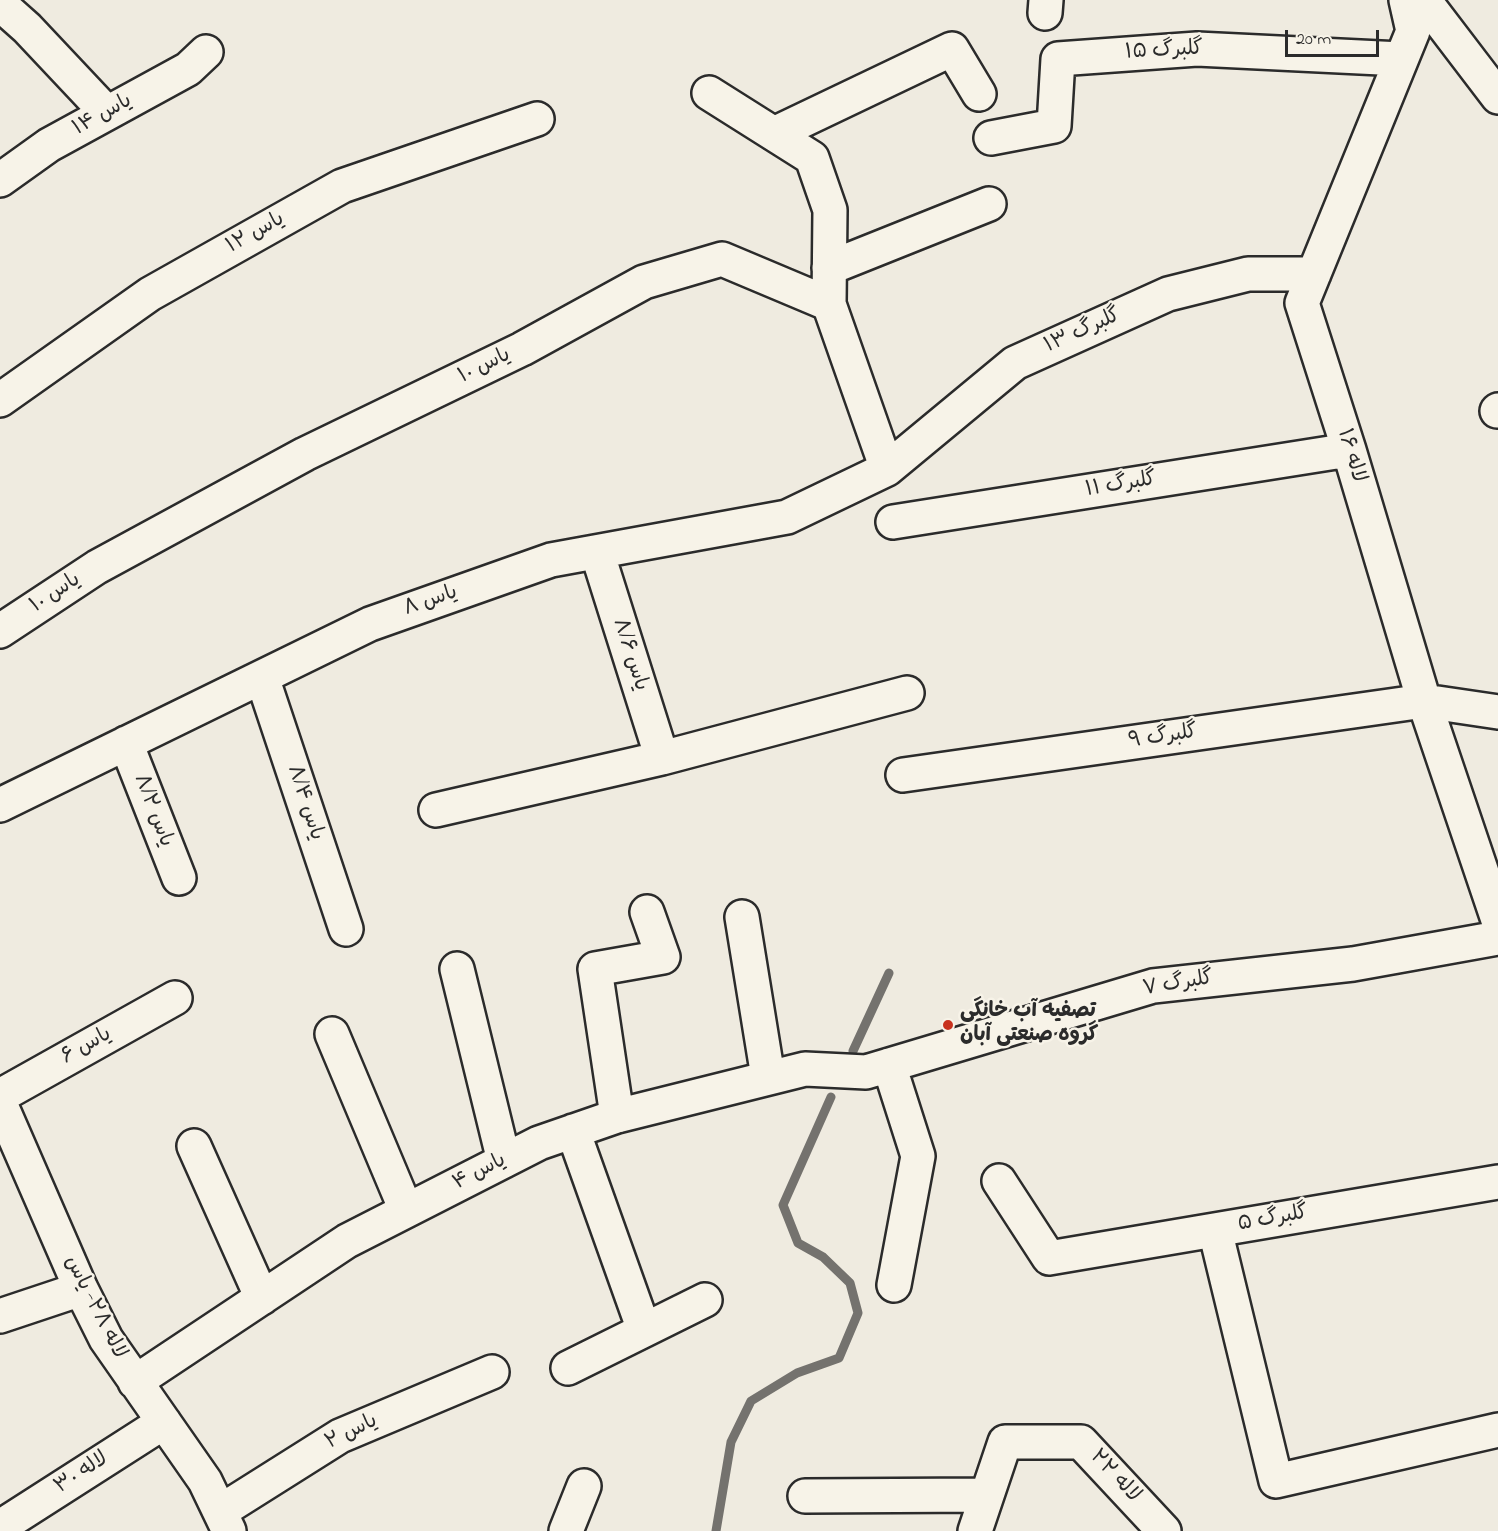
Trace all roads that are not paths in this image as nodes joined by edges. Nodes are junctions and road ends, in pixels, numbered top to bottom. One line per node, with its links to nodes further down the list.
1 (1406, 0): 5 (street, لاله ۱۶)
2 (1424, 0): 8 (street)
3 (0, 4): 9 (street)
4 (206, 52): 9 (street, یاس ۱۴)
5 (1401, 59): 12 (street, گلبرگ ۱۵); 16 (street, لاله ۱۶)
6 (709, 93): 11 (street)
7 (979, 94): 11 (street)
8 (1498, 97)
9 (107, 113): 13 (street, یاس ۱۴)
10 (537, 119): 18 (street, یاس ۱۲)
11 (774, 134): 15 (street)
12 (991, 138)
13 (0, 180)
14 (988, 204): 15 (street)
15 (829, 268): 17 (street)
16 (1314, 274): 19 (street, لاله ۱۶); 20 (street, گلبرگ ۱۳)
17 (829, 304): 20 (street); 23 (street, یاس ۱۰)
18 (0, 400)
19 (1348, 450): 21 (street, گلبرگ ۱۱); 26 (street, لاله ۱۶)
20 (886, 469): 22 (street, یاس ۸)
21 (893, 522)
22 (597, 552): 24 (street, یاس ۸); 29 (street, یاس ۸/۶)
23 (0, 631)
24 (262, 676): 28 (street, یاس ۸); 37 (street, یاس ۸/۴)
25 (907, 693): 29 (street)
26 (1424, 701): 27 (street, گلبرگ ۹); 30 (street, گلبرگ ۹); 36 (street, لاله ۱۶)
27 (1498, 712)
28 (126, 743): 31 (street, یاس ۸); 33 (street, یاس ۸/۲)
29 (662, 758): 32 (street)
30 (903, 775)
31 (0, 805)
32 (436, 810)
33 (178, 878)
34 (647, 912): 46 (street)
35 (742, 917): 43 (street)
36 (1498, 920)
37 (346, 929)
38 (1498, 938): 42 (street, گلبرگ ۷)
39 (457, 969): 49 (street)
40 (175, 998): 44 (street, یاس ۶)
41 (332, 1034): 52 (street)
42 (878, 1068): 43 (street, یاس ۴); 54 (street)
43 (768, 1077): 46 (street, یاس ۴)
44 (0, 1096)
45 (0, 1103): 55 (street, لاله ۲۸- یاس)
46 (617, 1116): 47 (street, یاس ۴)
47 (573, 1131): 49 (street, یاس ۴); 59 (street)
48 (194, 1146): 56 (street)
49 (504, 1161): 52 (street, یاس ۴)
50 (999, 1181): 53 (street, گلبرگ ۵)
51 (1498, 1182): 53 (street, گلبرگ ۵)
52 (406, 1210): 56 (street, یاس ۴)
53 (1215, 1230): 64 (street)
54 (894, 1285)
55 (81, 1288): 58 (street); 62 (street, لاله ۲۸- یاس)
56 (262, 1298): 62 (street, یاس ۴)
57 (705, 1300): 59 (street)
58 (0, 1316)
59 (644, 1330): 60 (street)
60 (568, 1368)
61 (492, 1372): 68 (street, یاس ۲)
62 (135, 1382): 63 (street, لاله ۲۸- یاس)
63 (164, 1422): 68 (street, لاله ۲۸- یاس); 69 (street, لاله ۳۰)
64 (1498, 1430)
65 (584, 1486): 70 (street)
66 (987, 1495): 67 (street); 71 (street, لاله ۲۲); 72 (street, لاله ۲۲)
67 (805, 1496)
68 (225, 1521)
69 (0, 1527)
70 (566, 1531)
71 (975, 1531)
72 (1164, 1531)

